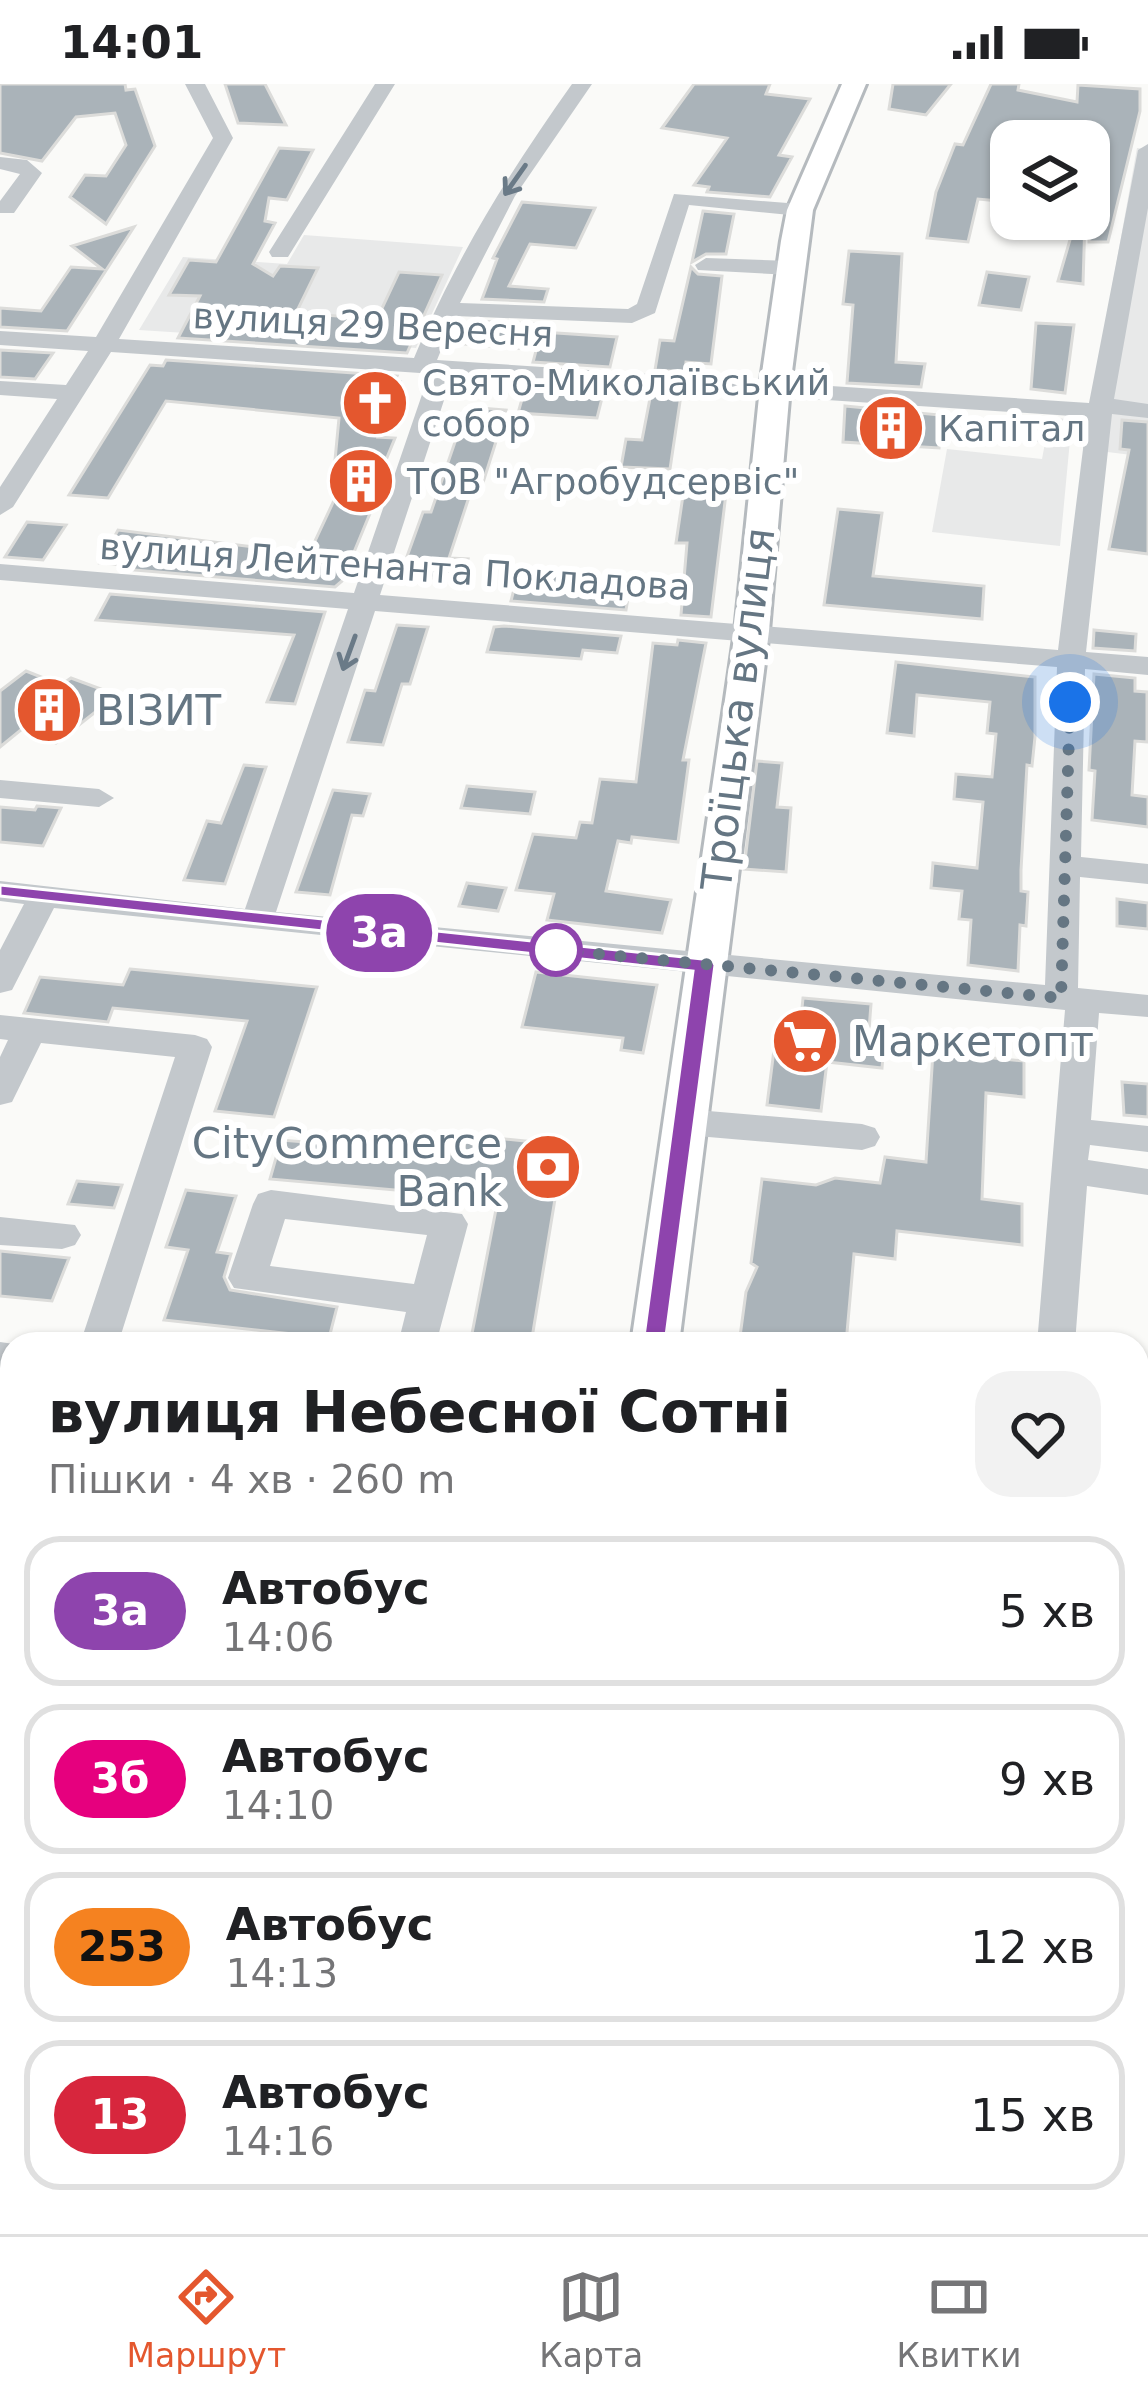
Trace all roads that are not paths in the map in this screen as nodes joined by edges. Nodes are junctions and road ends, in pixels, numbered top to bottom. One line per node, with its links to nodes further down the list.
1 (195, 84): 15 (street)
2 (385, 84): 9 (street)
3 (582, 84): 13 (street, one-way to 13)
4 (854, 84): 8 (main road, Троїцька вулиця)
5 (1148, 152): 10 (street)
6 (0, 163): 7 (street)
7 (0, 207)
8 (800, 210): 11 (street); 12 (main road, Троїцька вулиця)
9 (280, 252)
10 (1138, 262): 20 (street)
11 (661, 263): 12 (street); 13 (street)
12 (791, 268): 17 (main road, Троїцька вулиця)
13 (447, 309): 16 (street)
14 (0, 338): 15 (street, вулиця 29 Вересня)
15 (103, 346): 16 (street, вулиця 29 Вересня); 19 (street)
16 (424, 363): 17 (street, вулиця 29 Вересня); 24 (street)
17 (775, 387): 20 (street, вулиця 29 Вересня); 25 (main road, Троїцька вулиця)
18 (0, 388): 19 (street)
19 (72, 393): 22 (street)
20 (1101, 408): 21 (street, вулиця 29 Вересня); 26 (street)
21 (1148, 411)
22 (0, 507)
23 (0, 572): 24 (street, вулиця Лейтенанта Покладова)
24 (368, 602): 25 (street, вулиця Лейтенанта Покладова); 34 (street, one-way to 34)
25 (752, 631): 26 (street, вулиця Лейтенанта Покладова); 35 (main road, Троїцька вулиця)
26 (1071, 661): 27 (street, вулиця Лейтенанта Покладова); 30 (street)
27 (1148, 666)
28 (0, 788): 29 (street)
29 (99, 798)
30 (1063, 866): 31 (street); 37 (street)
31 (1148, 874)
32 (0, 891): 33 (street)
33 (44, 896): 34 (street); 36 (street)
34 (256, 921): 35 (street)
35 (704, 965): 37 (street); 41 (main road, Троїцька вулиця)
36 (0, 982)
37 (1072, 999): 38 (street); 42 (street)
38 (1148, 1006)
39 (15, 1028): 40 (street); 50 (street)
40 (0, 1093)
41 (685, 1122): 43 (street); 52 (main road, Троїцька вулиця)
42 (1070, 1130): 44 (street); 45 (street)
43 (862, 1137)
44 (1148, 1139)
45 (1070, 1170): 46 (street); 53 (street)
46 (1148, 1182)
47 (0, 1231): 48 (street)
48 (62, 1235)
49 (428, 1300): 49 (street); 51 (street)
50 (103, 1332)
51 (420, 1332)
52 (657, 1332)
53 (1057, 1332)

